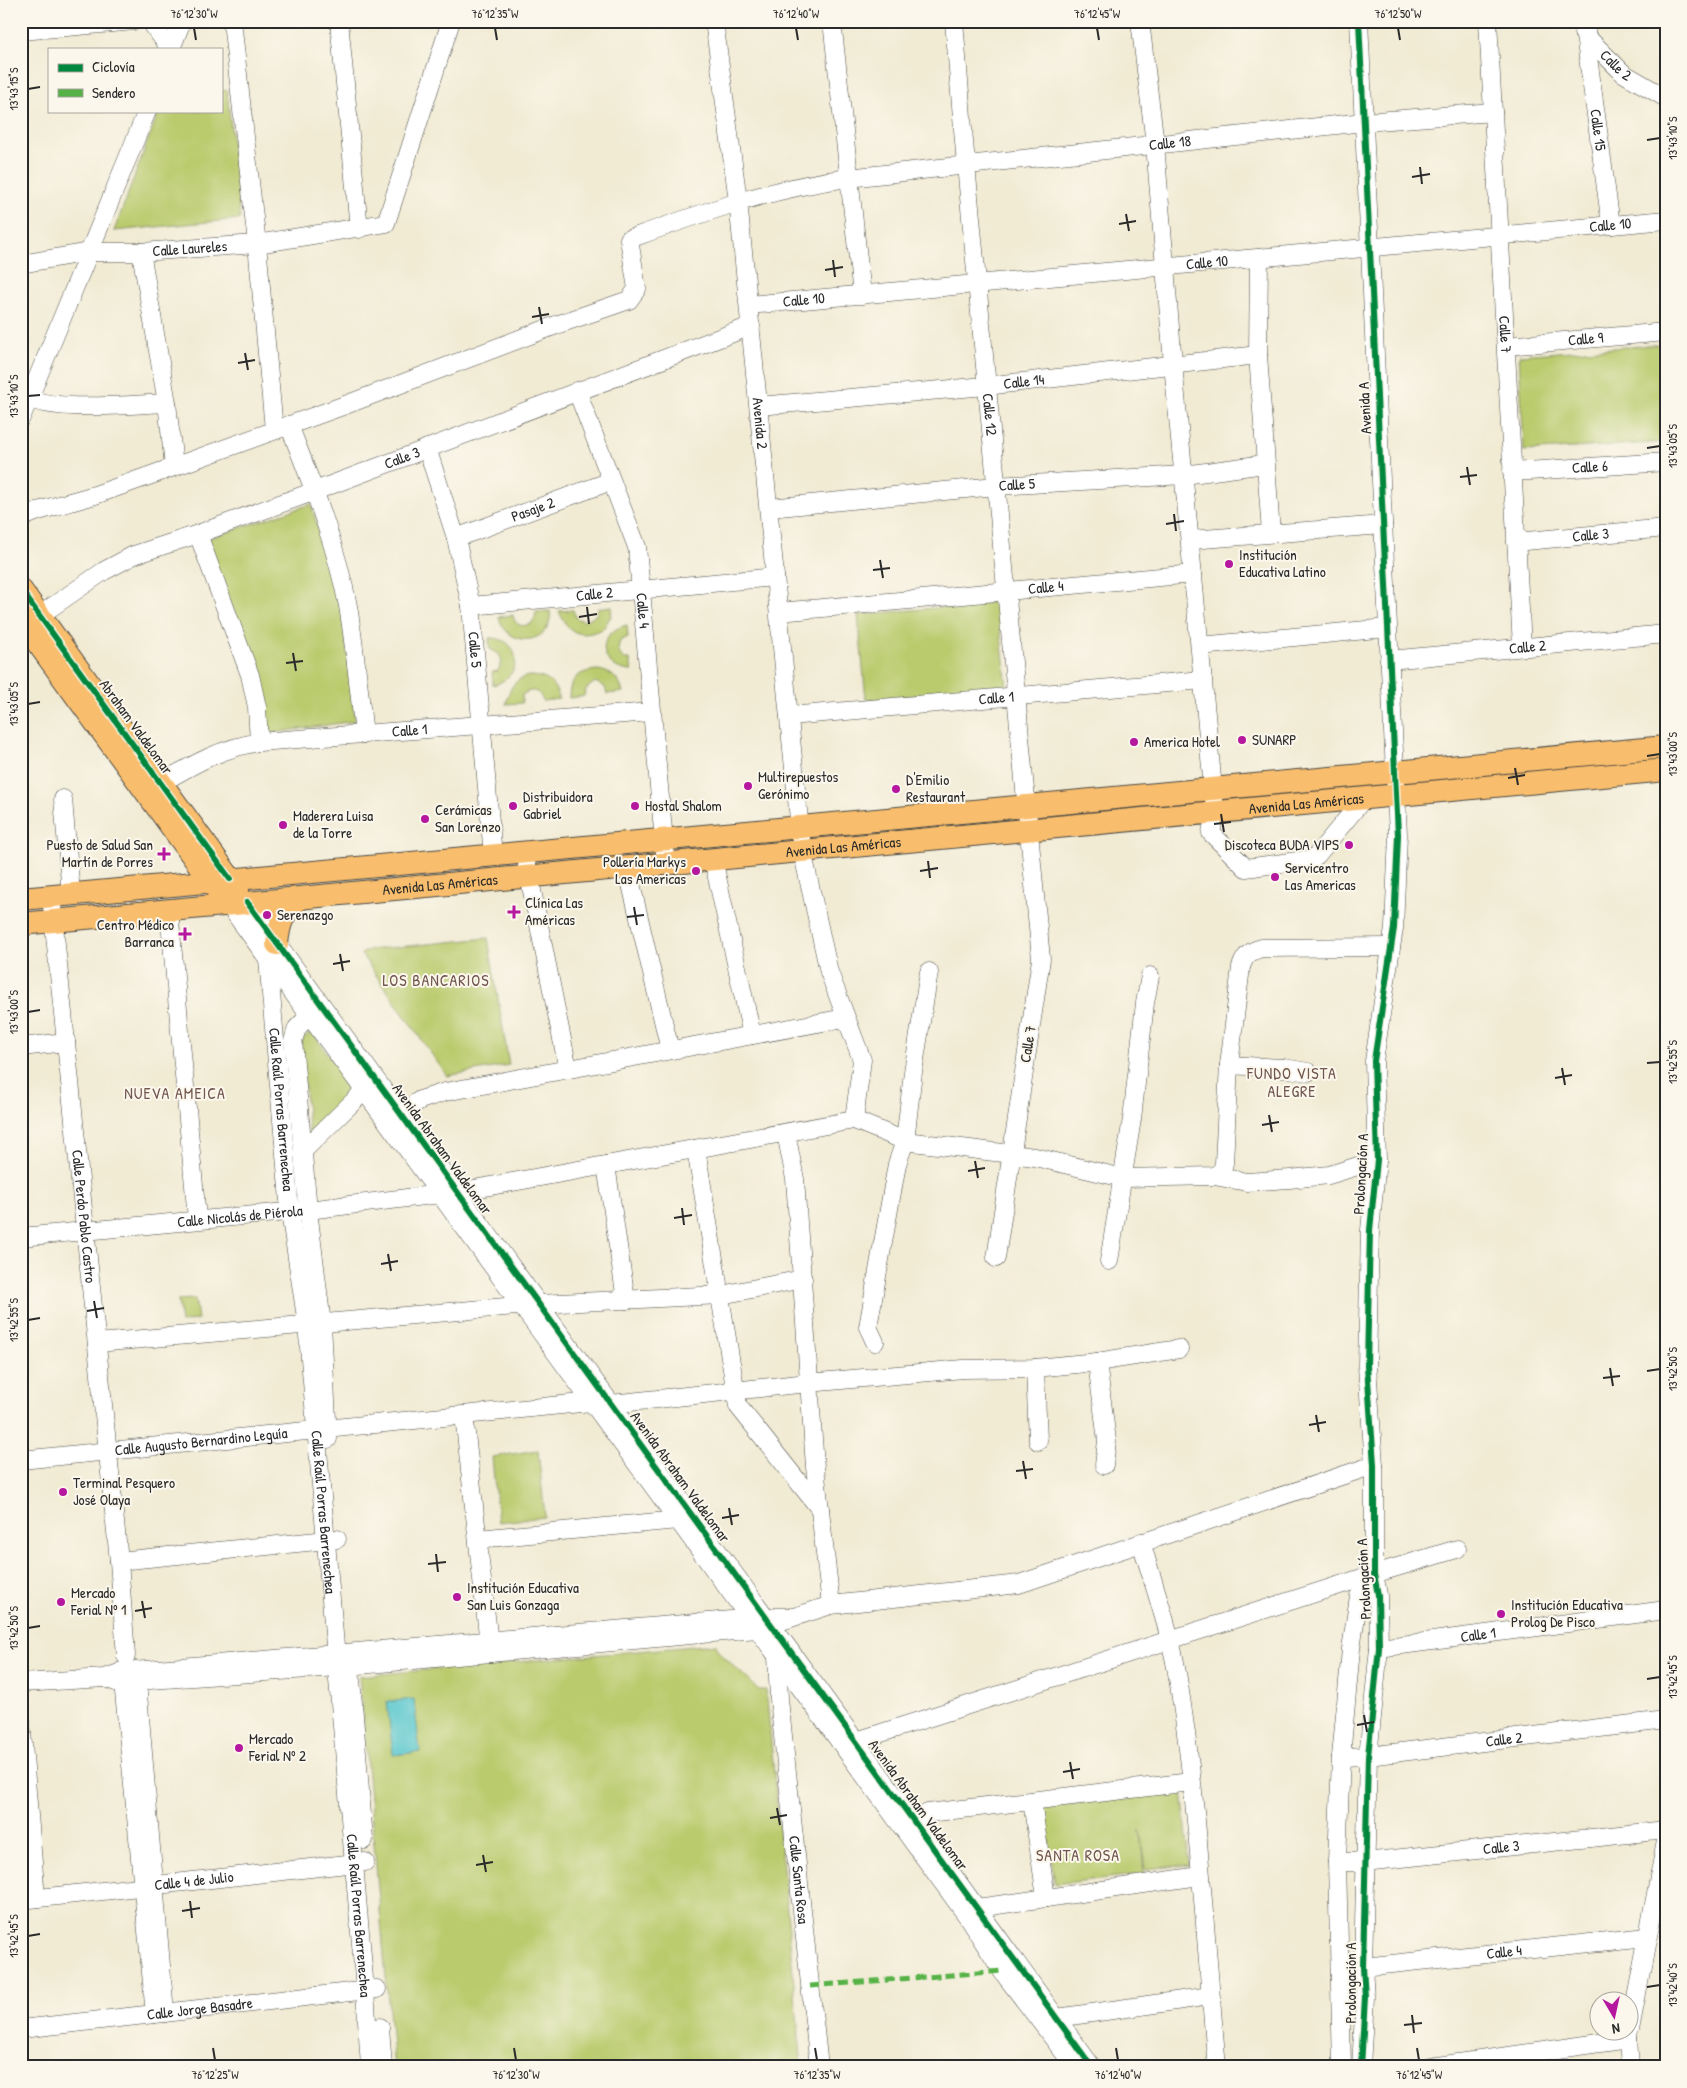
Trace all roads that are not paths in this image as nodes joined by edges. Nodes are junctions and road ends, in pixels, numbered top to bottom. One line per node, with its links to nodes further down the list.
1 (135, 21): 14 (street)
2 (150, 21): 15 (street)
3 (182, 21): 16 (street)
4 (232, 21): 29 (street)
5 (339, 21): 27 (street)
6 (451, 21): 27 (street, Calle Laureles)
7 (714, 21): 24 (street, Avenida 2)
8 (832, 21): 23 (street)
9 (954, 21): 22 (street, Calle 12)
10 (1140, 21): 21 (street)
11 (1359, 21): 20 (street, Avenida A)
12 (1488, 21): 19 (street, Calle 7)
13 (1583, 26): 17 (street, Calle 2); 26 (street, Calle 15)
14 (21, 31)
15 (170, 48)
16 (171, 48)
17 (1666, 98)
18 (147, 112): 31 (street)
19 (1493, 112): 20 (street, Calle 18); 28 (street, Calle 7)
20 (1364, 122): 21 (street, Calle 18); 30 (street, Avenida A)
21 (1155, 144): 22 (street, Calle 18); 35 (street)
22 (966, 165): 23 (street, Calle 18); 36 (street, Calle 12)
23 (848, 178): 24 (street, Calle 18); 37 (street)
24 (738, 201): 38 (street, Avenida 2); 50 (street, Calle 18)
25 (1666, 220): 26 (street, Calle 10)
26 (1611, 225): 28 (street, Calle 10)
27 (359, 229): 29 (street, Calle Laureles)
28 (1500, 236): 30 (street, Calle 10); 41 (street, Calle 7)
29 (257, 244): 32 (street, Calle Laureles); 50 (street)
30 (1370, 247): 33 (street, Calle 10); 62 (street, Avenida A)
31 (89, 252): 32 (street, Calle Laureles); 34 (street, Calle Laureles); 46 (street)
32 (141, 252): 47 (street)
33 (1259, 258): 35 (street, Calle 10); 42 (street)
34 (21, 264)
35 (1165, 266): 36 (street, Calle 10); 43 (street)
36 (977, 284): 37 (street, Calle 10); 44 (street, Calle 12)
37 (862, 294): 38 (street, Calle 10)
38 (749, 305): 39 (street, Avenida 2)
39 (751, 326): 45 (street, Calle 3); 48 (street, Avenida 2)
40 (1666, 332): 41 (street, Calle 9)
41 (1506, 346): 55 (street, Calle 7)
42 (1258, 355): 43 (street, Calle 14); 53 (street)
43 (1173, 364): 44 (street, Calle 14); 56 (street)
44 (986, 386): 48 (street, Calle 14); 58 (street, Calle 12)
45 (577, 391): 51 (street, Calle 3); 57 (street, Calle 4)
46 (25, 397): 47 (street); 49 (street)
47 (167, 403): 54 (street)
48 (759, 406): 60 (street, Avenida 2)
49 (21, 418)
50 (281, 428): 54 (street); 59 (street)
51 (427, 448): 59 (street, Calle 3); 66 (street, Calle 5)
52 (1666, 462): 55 (street, Calle 6)
53 (1265, 464): 56 (street, Calle 5); 64 (street)
54 (174, 466): 61 (street)
55 (1512, 472): 68 (street, Calle 7)
56 (1184, 475): 58 (street, Calle 5); 67 (street)
57 (611, 481): 66 (street, Pasaje 2); 72 (street, Calle 4)
58 (996, 486): 60 (street, Calle 5); 73 (street, Calle 12)
59 (315, 491): 65 (street, Calle 3); 88 (street)
60 (769, 508): 70 (street, Avenida 2)
61 (21, 518)
62 (1383, 525): 64 (street); 77 (street, Avenida A)
63 (1666, 528): 68 (street, Calle 3)
64 (1271, 533): 67 (street)
65 (198, 534): 76 (street, Calle 3); 89 (street)
66 (456, 538): 74 (street, Calle 5)
67 (1190, 540): 69 (street)
68 (1516, 542): 80 (street, Calle 7)
69 (1193, 574): 73 (street, Calle 4); 79 (street)
70 (775, 577): 72 (street, Calle 2); 75 (street, Avenida 2)
71 (21, 590): 76 (main road, Abraham Valdelomar)
72 (640, 590): 74 (street, Calle 2); 84 (street, Calle 4)
73 (1005, 592): 75 (street, Calle 4); 83 (street, Calle 12)
74 (471, 606): 86 (street, Calle 5)
75 (779, 612): 85 (street, Avenida 2)
76 (29, 620): 87 (main road, Abraham Valdelomar)
77 (1387, 628): 79 (street); 81 (street, Avenida A)
78 (1666, 634): 80 (street, Calle 2)
79 (1200, 646): 82 (street)
80 (1522, 647): 81 (street, Calle 2)
81 (1389, 660): 92 (street, Avenida A)
82 (1203, 680): 83 (street, Calle 1); 94 (street)
83 (1015, 697): 85 (street, Calle 1); 100 (street, Calle 12)
84 (651, 712): 86 (street, Calle 1); 106 (street, Calle 4)
85 (789, 716): 104 (street, Avenida 2)
86 (482, 725): 88 (street, Calle 1); 109 (street, Calle 5)
87 (113, 731): 93 (main road, Abraham Valdelomar); 114 (main road, Abraham Valdelomar)
88 (364, 734): 89 (street, Calle 1)
89 (259, 742): 93 (street, Calle 1)
90 (1666, 747): 92 (main road, Avenida Las Américas)
91 (1666, 770): 95 (main road, Avenida Las Américas)
92 (1394, 772): 94 (main road, Avenida Las Américas); 95 (street, Avenida A)
93 (168, 779): 114 (main road, Abraham Valdelomar)
94 (1213, 789): 96 (main road, Avenida Las Américas); 101 (street)
95 (1396, 794): 97 (main road, Avenida Las Américas); 122 (street, Avenida A)
96 (1152, 795): 99 (main road, Avenida Las Américas); 102 (main road)
97 (1365, 797): 101 (main road, Avenida Las Américas); 101 (street)
98 (63, 799): 115 (street, Calle Perdo Pablo Castro)
99 (1066, 803): 100 (main road, Avenida Las Américas); 103 (main road)
100 (1025, 807): 104 (main road, Avenida Las Américas); 105 (street, Calle 7)
101 (1215, 812): 102 (main road, Avenida Las Américas)
102 (1155, 817): 103 (main road, Avenida Las Américas)
103 (1068, 825): 105 (main road, Avenida Las Américas)
104 (800, 827): 106 (main road, Avenida Las Américas); 107 (street, Avenida 2)
105 (1027, 829): 107 (main road, Avenida Las Américas); 142 (street, Calle 7)
106 (664, 840): 108 (main road, Avenida Las Américas); 111 (street, Calle 4)
107 (802, 850): 110 (main road, Avenida Las Américas); 127 (street, Avenida 2)
108 (526, 853): 109 (main road, Avenida Las Américas); 113 (street)
109 (493, 856): 114 (main road, Avenida Las Américas)
110 (713, 859): 111 (main road, Avenida Las Américas); 128 (street)
111 (666, 863): 112 (main road, Avenida Las Américas)
112 (627, 867): 113 (main road, Avenida Las Américas); 131 (street)
113 (528, 876): 116 (main road, Avenida Las Américas); 133 (street)
114 (221, 880): 115 (main road, Avenida Las Américas); 118 (main road, Abraham Valdelomar)
115 (61, 895): 117 (main road, Avenida Las Américas); 120 (street, Calle Perdo Pablo Castro)
116 (301, 898): 118 (main road, Avenida Las Américas); 123 (main road)
117 (21, 899)
118 (238, 903): 119 (main road, Avenida Las Américas); 123 (street, Avenida Abraham Valdelomar)
119 (169, 910): 120 (main road, Avenida Las Américas); 151 (street)
120 (53, 921): 121 (main road, Avenida Las Américas); 129 (street, Calle Perdo Pablo Castro)
121 (21, 924)
122 (1391, 947): 132 (street); 143 (street, Prolongación A)
123 (272, 951): 126 (street, Avenida Abraham Valdelomar); 136 (street, Avenida Abraham Valdelomar); 150 (street, Calle Raúl Porras Barrenechea)
124 (928, 972): 139 (street)
125 (1150, 976): 146 (street)
126 (310, 1016): 135 (street, Avenida Abraham Valdelomar); 141 (street, Calle Raúl Porras Barrenechea)
127 (845, 1018): 128 (street); 137 (street, Avenida 2)
128 (752, 1035): 131 (street)
129 (66, 1042): 130 (street); 152 (street, Calle Perdo Pablo Castro)
130 (21, 1047)
131 (670, 1050): 133 (street)
132 (1229, 1064): 134 (street); 145 (street)
133 (568, 1069): 136 (street)
134 (1308, 1072)
135 (364, 1091): 136 (street, Avenida Abraham Valdelomar); 141 (street)
136 (394, 1118): 147 (street, Avenida Abraham Valdelomar); 148 (street, Avenida Abraham Valdelomar)
137 (854, 1120): 138 (street, Calle Nicolás de Piérola); 139 (street)
138 (786, 1133): 140 (street, Calle Nicolás de Piérola); 156 (street)
139 (905, 1141): 142 (street); 162 (street)
140 (696, 1149): 144 (street, Calle Nicolás de Piérola); 157 (street)
141 (302, 1152): 149 (street, Calle Raúl Porras Barrenechea)
142 (1012, 1154): 146 (street); 154 (street, Calle 7)
143 (1377, 1160): 145 (street); 177 (street, Prolongación A)
144 (606, 1165): 147 (street, Calle Nicolás de Piérola); 158 (street)
145 (1214, 1176): 146 (street)
146 (1123, 1178): 155 (street)
147 (458, 1192): 148 (street, Calle Nicolás de Piérola); 159 (street, Avenida Abraham Valdelomar)
148 (440, 1194): 149 (street, Calle Nicolás de Piérola); 160 (street, Avenida Abraham Valdelomar)
149 (308, 1210): 150 (street, Calle Nicolás de Piérola); 161 (street, Calle Raúl Porras Barrenechea)
150 (290, 1212): 151 (street, Calle Nicolás de Piérola); 161 (street, Calle Raúl Porras Barrenechea)
151 (196, 1219): 152 (street, Calle Nicolás de Piérola)
152 (85, 1231): 153 (street, Calle Nicolás de Piérola); 163 (street, Calle Perdo Pablo Castro)
153 (21, 1237)
154 (996, 1258)
155 (1109, 1261)
156 (803, 1279): 157 (street); 167 (street)
157 (721, 1295): 158 (street); 168 (street)
158 (626, 1300): 159 (street)
159 (539, 1304): 160 (street); 170 (street, Avenida Abraham Valdelomar)
160 (521, 1306): 161 (street); 169 (street, Avenida Abraham Valdelomar)
161 (315, 1324): 163 (street); 172 (street, Calle Raúl Porras Barrenechea)
162 (875, 1342)
163 (96, 1343): 174 (street, Calle Perdo Pablo Castro)
164 (1179, 1349): 165 (street, Calle Augusto Bernardino Leguía)
165 (1097, 1362): 166 (street, Calle Augusto Bernardino Leguía); 176 (street)
166 (1035, 1368): 167 (street, Calle Augusto Bernardino Leguía); 173 (street)
167 (808, 1383): 168 (street, Calle Augusto Bernardino Leguía); 178 (street)
168 (735, 1390): 170 (street, Calle Augusto Bernardino Leguía); 178 (street)
169 (591, 1402): 170 (street, Calle Augusto Bernardino Leguía); 171 (street, Calle Augusto Bernardino Leguía); 179 (street, Avenida Abraham Valdelomar)
170 (611, 1404): 179 (street, Avenida Abraham Valdelomar)
171 (464, 1415): 172 (street, Calle Augusto Bernardino Leguía); 181 (street)
172 (322, 1429): 174 (street, Calle Augusto Bernardino Leguía); 180 (street, Calle Raúl Porras Barrenechea)
173 (1038, 1441)
174 (108, 1451): 175 (street, Calle Augusto Bernardino Leguía); 184 (street, Calle Perdo Pablo Castro)
175 (21, 1460)
176 (1104, 1465)
177 (1374, 1465): 182 (street); 185 (street, Prolongación A)
178 (820, 1509): 186 (street)
179 (684, 1516): 181 (street); 188 (street, Avenida Abraham Valdelomar)
180 (331, 1540): 184 (street); 193 (street, Calle Raúl Porras Barrenechea)
181 (478, 1540): 190 (street)
182 (1141, 1542): 186 (street); 189 (street)
183 (1457, 1550): 185 (street)
184 (119, 1561): 194 (street, Calle Perdo Pablo Castro)
185 (1374, 1574): 189 (street); 191 (street, Prolongación A); 202 (street, Prolongación A)
186 (831, 1605): 188 (street)
187 (1666, 1610): 191 (street, Calle 1)
188 (764, 1624): 190 (street); 192 (street, Calle Santa Rosa); 200 (street, Avenida Abraham Valdelomar)
189 (1170, 1641): 200 (street); 203 (street)
190 (489, 1647): 193 (street)
191 (1379, 1648): 201 (street, Prolongación A)
192 (777, 1657): 196 (street, Avenida Abraham Valdelomar); 197 (street, Calle Santa Rosa)
193 (343, 1660): 194 (street); 210 (street, Calle Raúl Porras Barrenechea)
194 (125, 1673): 195 (street); 212 (street, Calle Perdo Pablo Castro)
195 (21, 1683)
196 (803, 1692): 197 (street); 200 (street, Avenida Abraham Valdelomar)
197 (779, 1699): 228 (street, Calle Santa Rosa)
198 (1666, 1720): 201 (street, Calle 2)
199 (21, 1721): 214 (street)
200 (850, 1745): 205 (street, Avenida Abraham Valdelomar); 215 (street, Avenida Abraham Valdelomar)
201 (1368, 1756): 202 (street, Calle 2); 209 (street, Prolongación A)
202 (1341, 1757): 208 (street, Prolongación A)
203 (1192, 1782): 204 (street); 211 (street)
204 (1032, 1801): 205 (street); 213 (street)
205 (915, 1822): 215 (street, Avenida Abraham Valdelomar)
206 (1666, 1830): 209 (street, Calle 3)
207 (1666, 1842): 216 (street)
208 (1337, 1862): 209 (street, Calle 3); 232 (street, Prolongación A)
209 (1364, 1862): 217 (street, Prolongación A)
210 (359, 1863): 212 (street, Calle 4 de Julio); 218 (street, Calle Raúl Porras Barrenechea)
211 (1200, 1876): 213 (street); 220 (street)
212 (149, 1887): 214 (street, Calle 4 de Julio); 221 (street, Calle Perdo Pablo Castro)
213 (1046, 1898): 215 (street)
214 (29, 1899)
215 (972, 1912): 222 (street, Avenida Abraham Valdelomar); 229 (street, Avenida Abraham Valdelomar)
216 (1647, 1937): 217 (street, Calle 4); 219 (street)
217 (1363, 1967): 233 (street, Prolongación A)
218 (371, 1989): 221 (street, Calle Jorge Basadre); 226 (street, Calle Raúl Porras Barrenechea); 227 (street, Calle Raúl Porras Barrenechea)
219 (1637, 1990)
220 (1210, 1996): 222 (street); 231 (street)
221 (160, 2014): 223 (street, Calle Jorge Basadre)
222 (1057, 2018): 230 (street, Avenida Abraham Valdelomar)
223 (21, 2029)
224 (1590, 2040): 234 (street)
225 (1629, 2040): 235 (street)
226 (370, 2067)
227 (383, 2067)
228 (818, 2067)
229 (1076, 2067)
230 (1092, 2067)
231 (1217, 2067)
232 (1342, 2067)
233 (1361, 2067)
234 (1430, 2067)
235 (1630, 2067)

